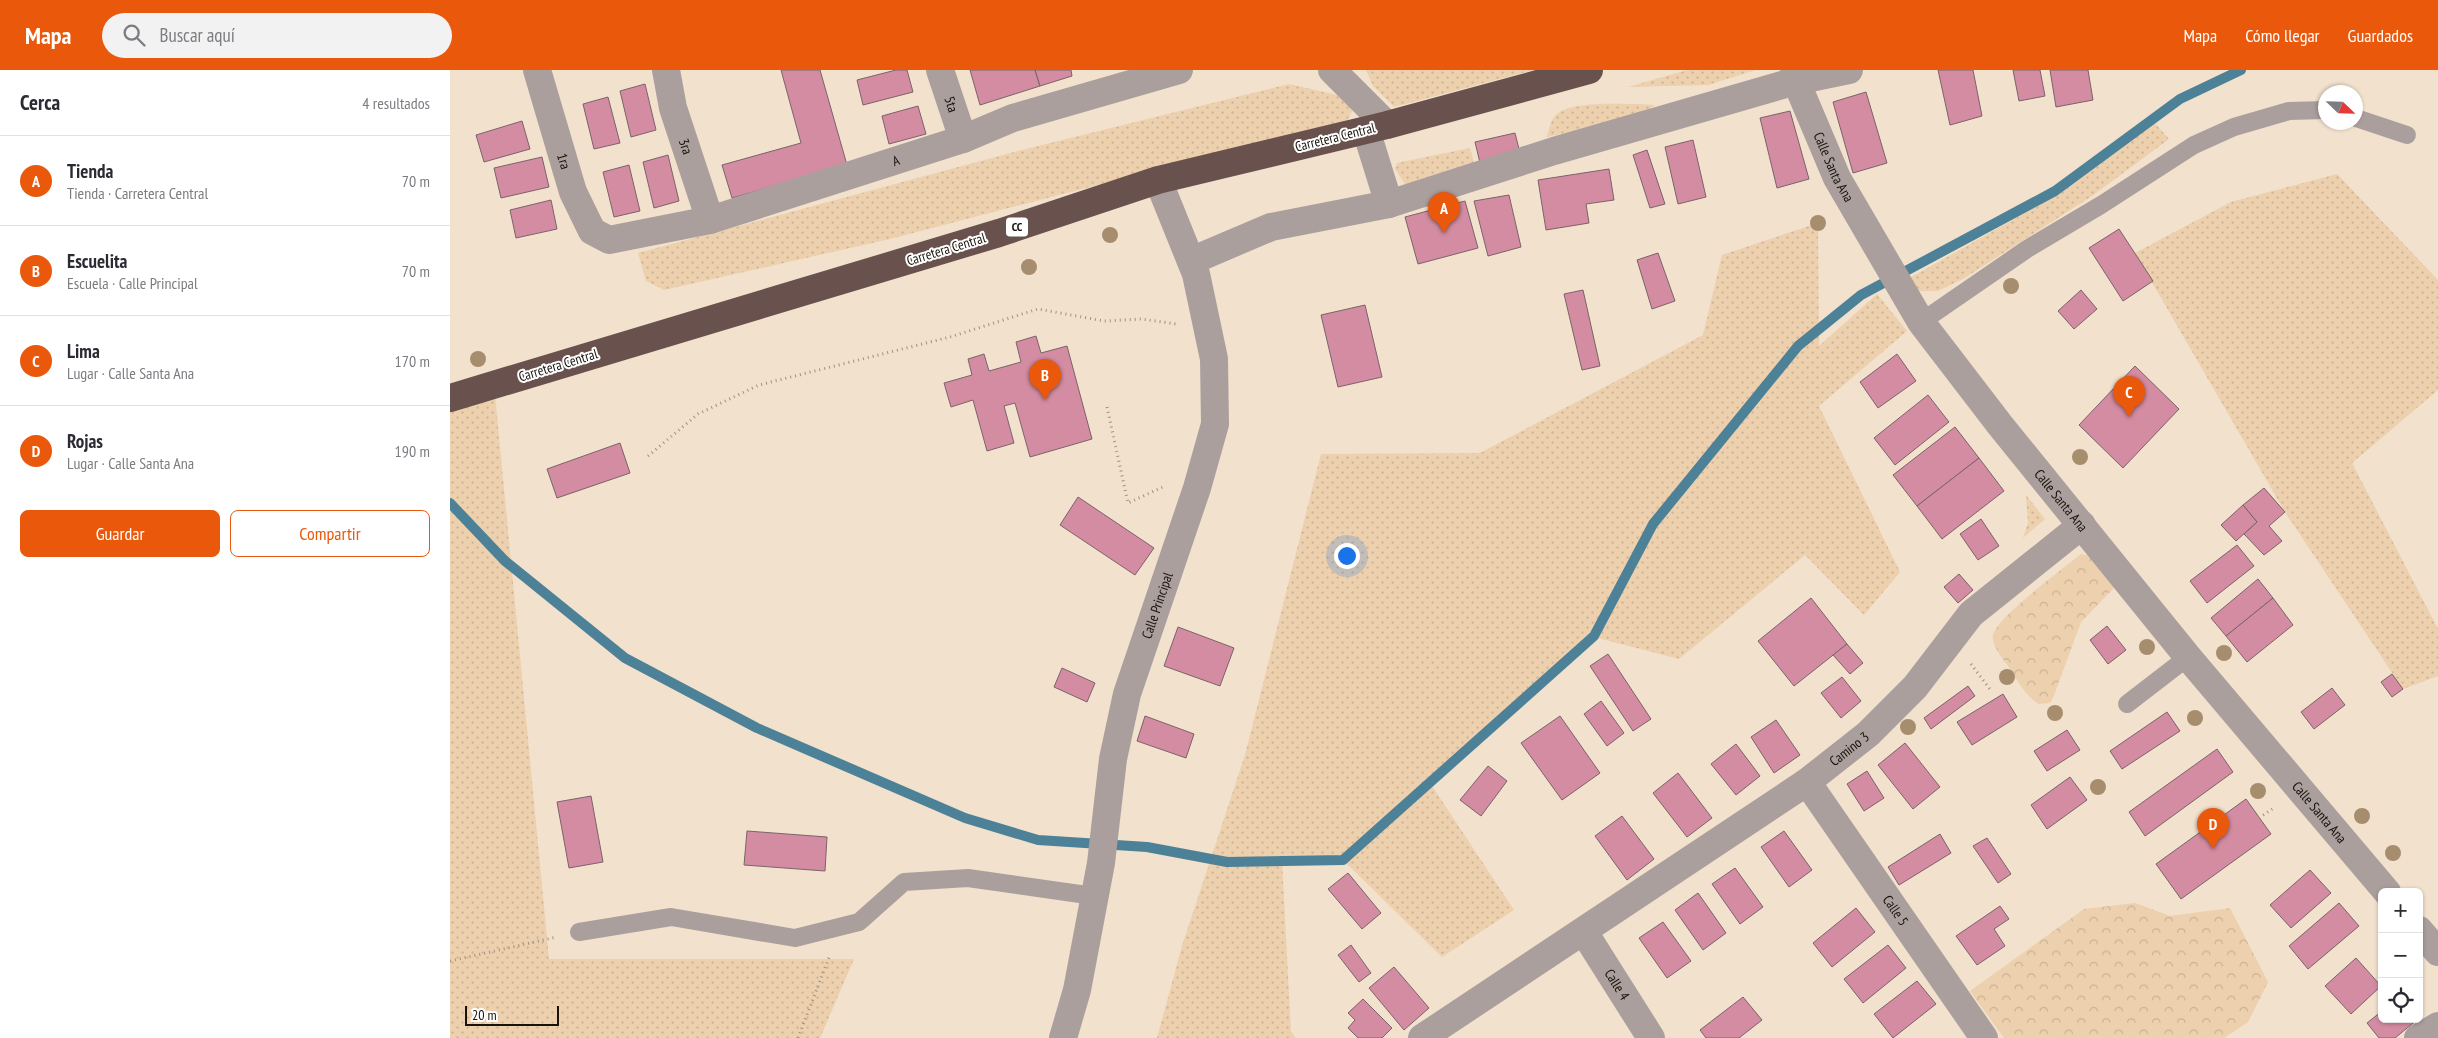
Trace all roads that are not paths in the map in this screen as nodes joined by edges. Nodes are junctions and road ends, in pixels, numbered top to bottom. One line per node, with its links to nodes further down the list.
1 (537, 70): 18 (street, 1ra)
2 (666, 70): 17 (street, 3ra)
3 (940, 70): 14 (street, 5ta)
4 (1179, 70): 7 (street, A)
5 (1589, 70): 12 (highway, Carretera Central / CC)
6 (1849, 70): 9 (street)
7 (1143, 75): 14 (street, A)
8 (1343, 75): 12 (street)
9 (1795, 76): 16 (street); 20 (street, Calle Santa Ana)
10 (2318, 110): 20 (lane)
11 (2363, 120): 13 (lane)
12 (1376, 127): 15 (highway, Carretera Central / CC); 16 (street)
13 (2407, 135)
14 (963, 139): 17 (street, A)
15 (1158, 180): 19 (street, Calle Principal); 21 (highway, Carretera Central / CC)
16 (1389, 204): 19 (street)
17 (710, 220): 18 (street, A)
18 (609, 240)
19 (1191, 262): 27 (street, Calle Principal)
20 (1916, 314): 22 (street, Calle Santa Ana)
21 (450, 398)
22 (2082, 525): 23 (street, Calle Santa Ana); 25 (street, Camino 3)
23 (2188, 658): 24 (lane); 26 (street, Calle Santa Ana)
24 (2127, 704)
25 (1807, 782): 29 (street, Camino 3); 36 (street, Calle 5)
26 (2384, 888)
27 (1094, 896): 28 (lane); 33 (street, Calle Principal)
28 (579, 932)
29 (1584, 932): 34 (street, Camino 3); 35 (street, Calle 4)
30 (2422, 933): 31 (street)
31 (2438, 952)
32 (2438, 1026): 37 (street)
33 (1063, 1038)
34 (1422, 1038)
35 (1652, 1038)
36 (1984, 1038)
37 (2418, 1038)

